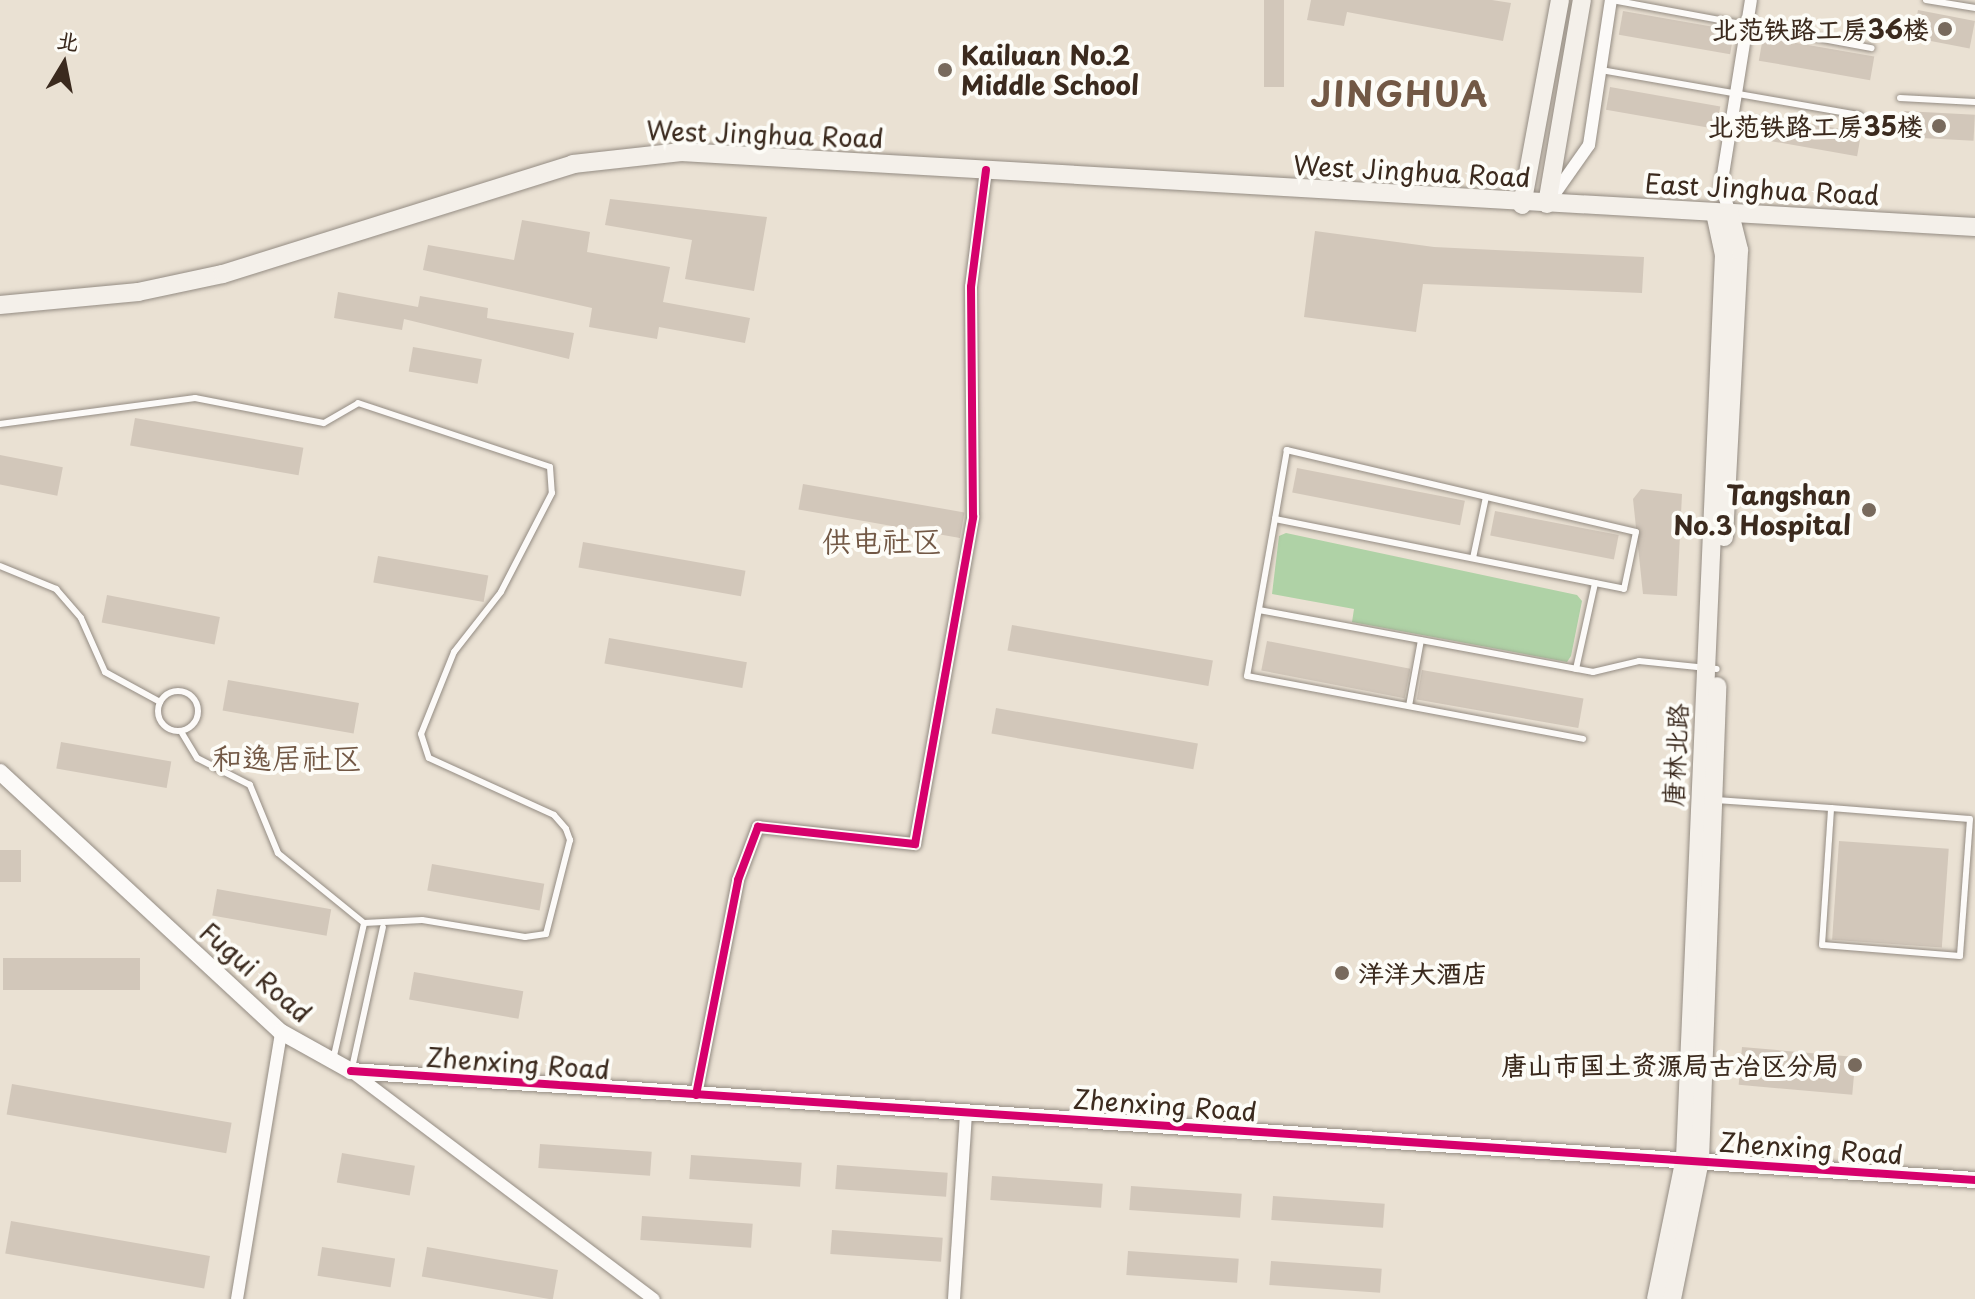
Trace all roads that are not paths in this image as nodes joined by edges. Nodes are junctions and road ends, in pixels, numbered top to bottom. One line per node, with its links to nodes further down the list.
1 (1560, 0): 16 (main road)
2 (1582, 0): 15 (main road)
3 (1612, 0): 7 (lane); 9 (street)
4 (1751, 0): 7 (street)
5 (1926, 0): 6 (lane)
6 (1975, 8)
7 (1747, 25): 8 (lane); 10 (street)
8 (1872, 48)
9 (1598, 69): 10 (lane); 15 (street)
10 (1734, 93): 13 (lane); 17 (street)
11 (1900, 98): 12 (lane)
12 (1975, 102)
13 (1860, 115)
14 (986, 170): 16 (main road, West Jinghua Road); 19 (main road, West Jinghua Road); 44 (street)
15 (1547, 204): 16 (main road, West Jinghua Road); 17 (main road, East Jinghua Road)
16 (1522, 205)
17 (1723, 213): 18 (main road, East Jinghua Road); 29 (main road)
18 (1975, 227)
19 (0, 305)
20 (0, 424): 40 (lane)
21 (1486, 497): 22 (lane); 23 (lane); 25 (lane)
22 (1275, 519): 23 (lane); 26 (lane)
23 (1473, 558): 25 (lane)
24 (0, 566): 30 (lane)
25 (1595, 583): 28 (lane)
26 (1259, 610): 27 (lane); 31 (lane)
27 (1421, 640): 28 (lane); 31 (lane)
28 (1576, 669): 29 (lane)
29 (1712, 669): 35 (main road); 46 (main road, 唐林北路)
30 (160, 702): 32 (lane); 32 (lane)
31 (1409, 706): 33 (lane)
32 (181, 731): 39 (lane)
33 (1583, 739)
34 (0, 772): 41 (street, Fugui Road)
35 (1714, 800): 36 (lane); 46 (main road)
36 (1831, 808): 37 (lane); 38 (lane)
37 (1972, 816): 38 (lane)
38 (1971, 857)
39 (364, 923): 40 (lane); 42 (lane)
40 (383, 927): 43 (lane)
41 (281, 1032): 42 (street, Fugui Road); 48 (street)
42 (333, 1061): 43 (street, Fugui Road)
43 (351, 1071): 44 (street, Zhenxing Road); 49 (street, Fugui Road)
44 (696, 1095): 45 (street, Zhenxing Road)
45 (966, 1112): 46 (street, Zhenxing Road); 50 (street)
46 (1693, 1159): 47 (street, Zhenxing Road); 51 (main road, 唐林北路); 52 (main road)
47 (1975, 1180)
48 (237, 1299)
49 (654, 1299)
50 (954, 1299)
51 (1656, 1299)
52 (1672, 1299)

